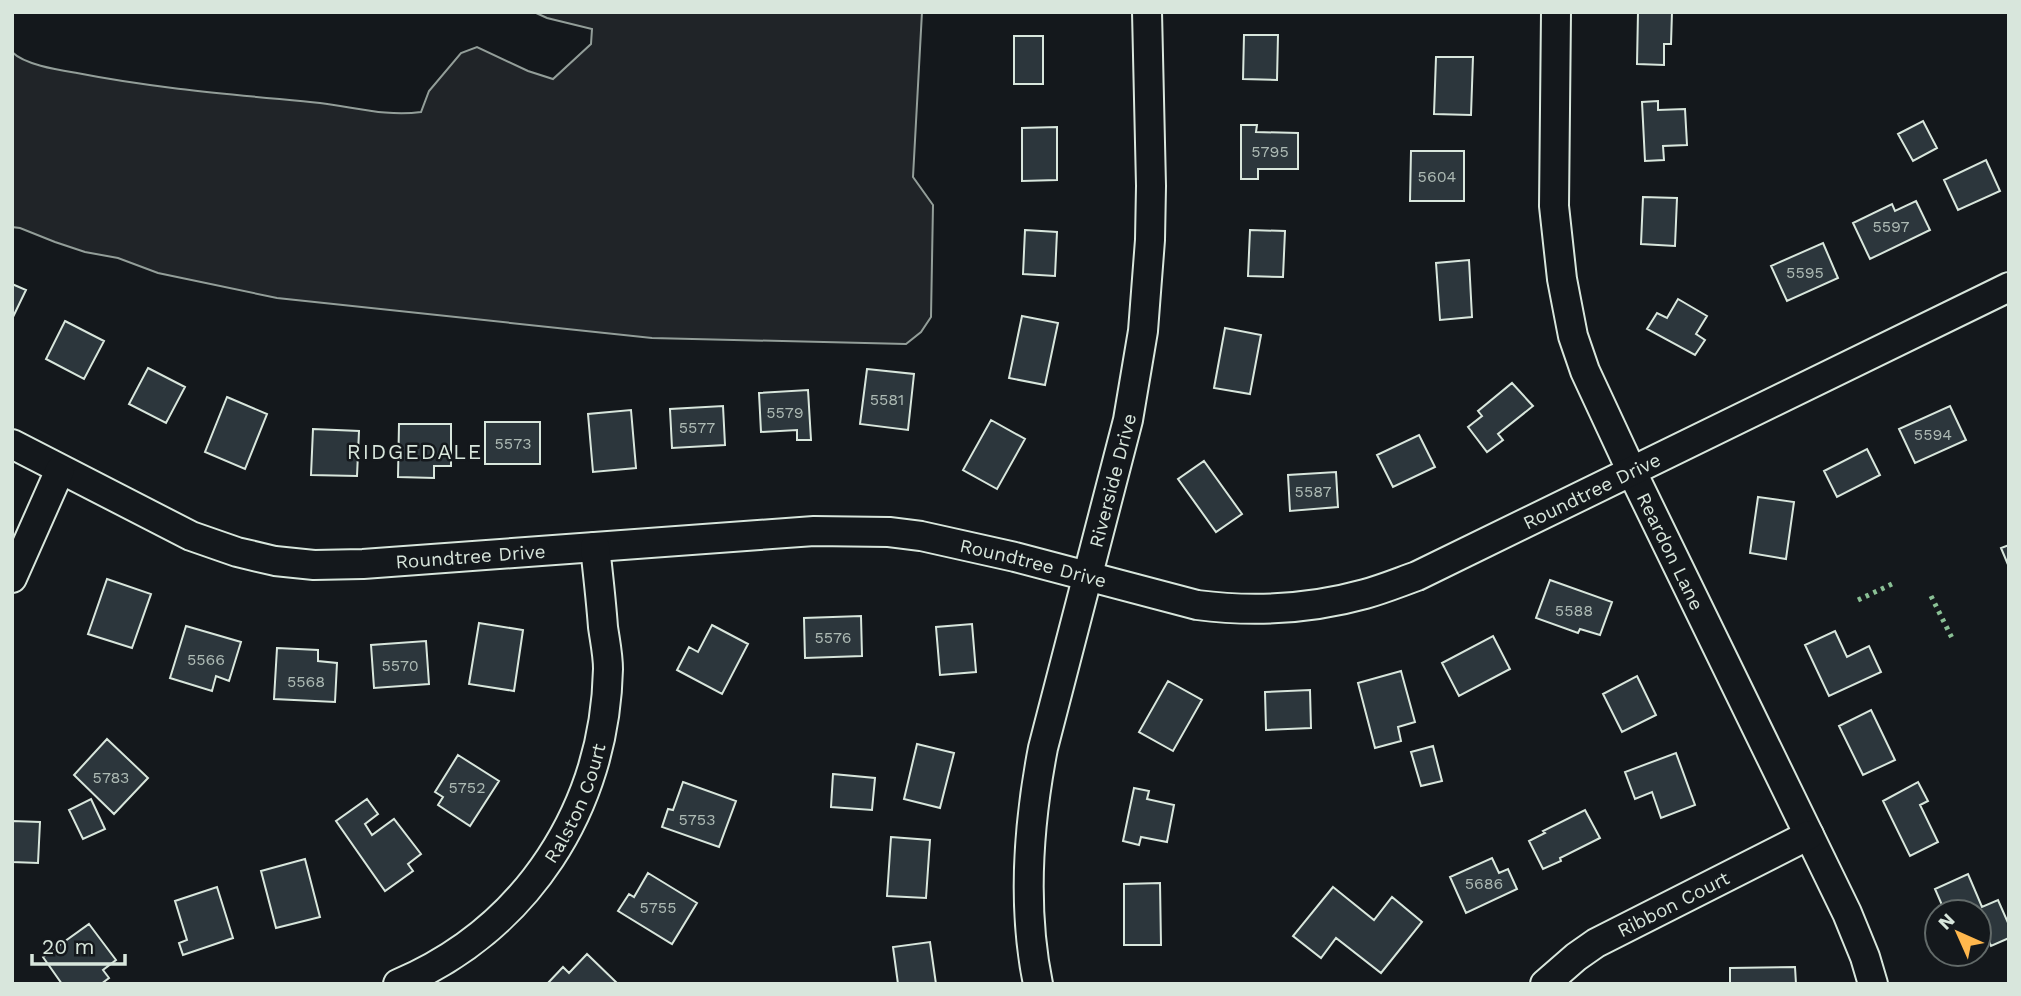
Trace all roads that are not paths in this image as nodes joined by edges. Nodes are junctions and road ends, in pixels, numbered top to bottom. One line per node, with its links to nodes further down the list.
1 (1147, 12): 8 (street, Riverside Drive)
2 (1556, 12): 6 (street, Reardon Lane)
3 (2009, 287): 6 (street, Roundtree Drive)
4 (12, 444): 5 (street, Roundtree Drive)
5 (60, 470): 7 (street, Roundtree Drive); 9 (street)
6 (1632, 472): 8 (street, Roundtree Drive); 10 (street, Reardon Lane)
7 (595, 547): 8 (street, Roundtree Drive); 11 (street, Ralston Court)
8 (1088, 577): 12 (street, Riverside Drive)
9 (12, 578)
10 (1809, 835): 13 (street, Ribbon Court); 14 (street, Reardon Lane)
11 (398, 984)
12 (1038, 984)
13 (1545, 984)
14 (1873, 984)

